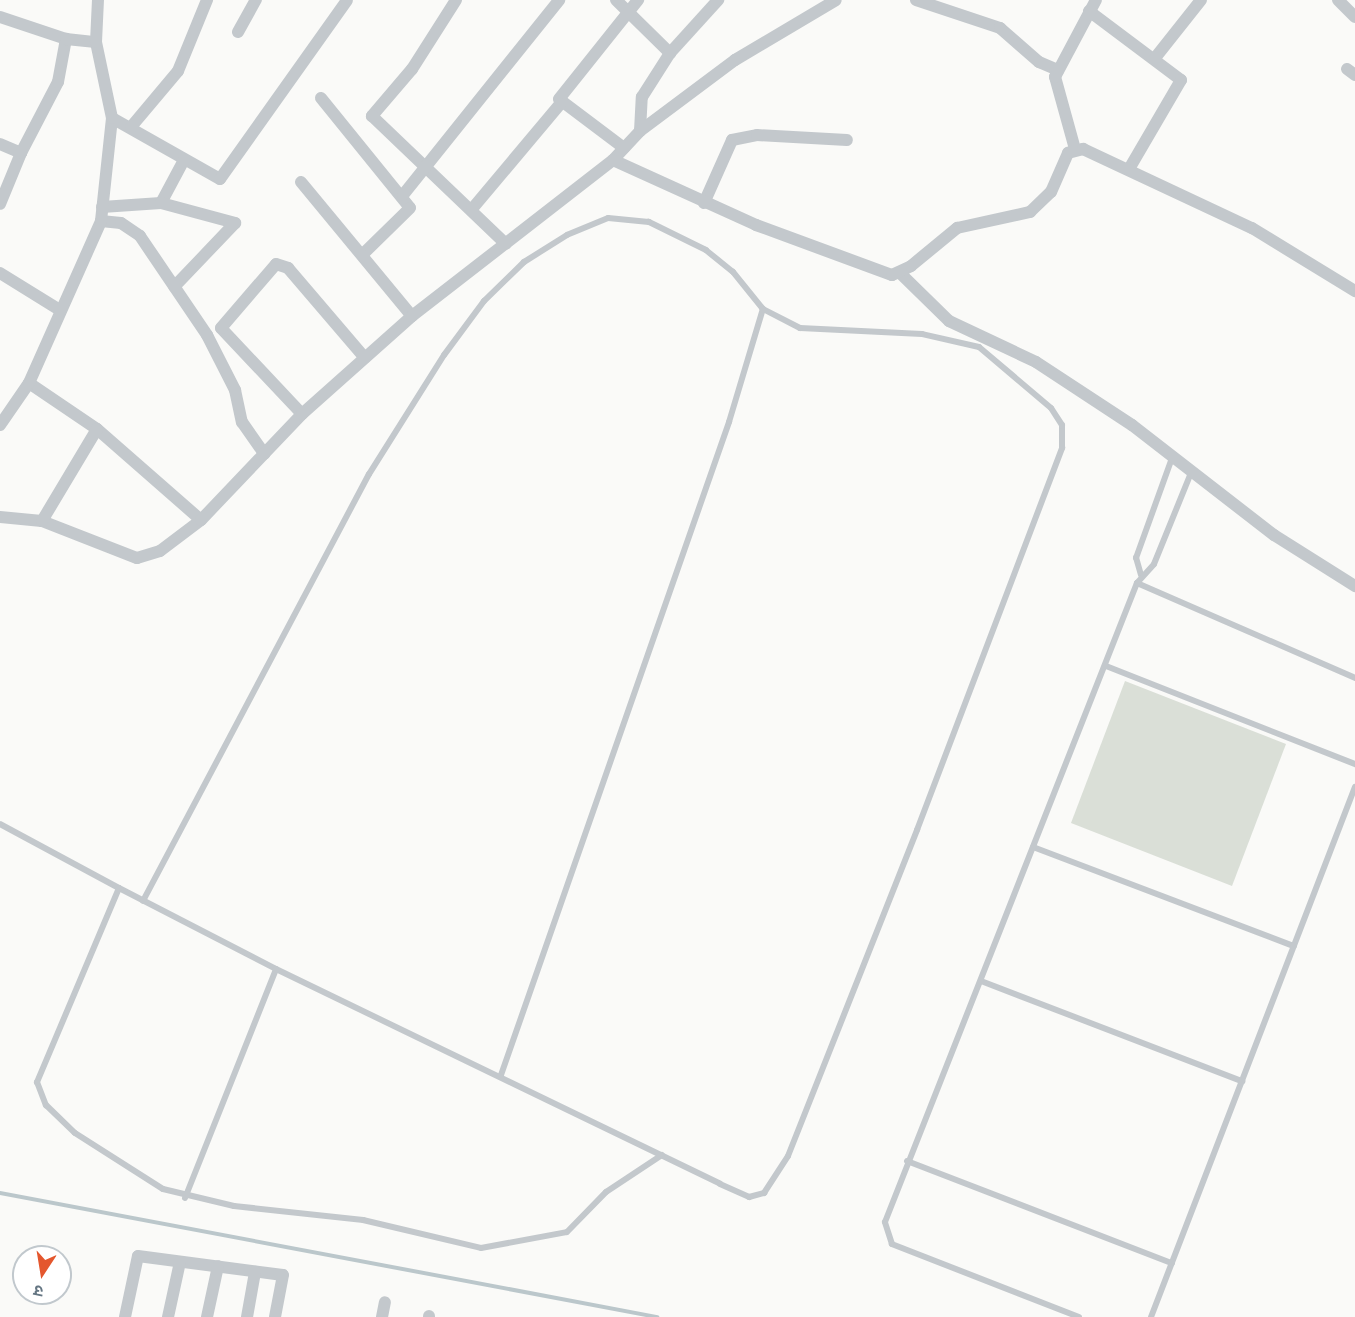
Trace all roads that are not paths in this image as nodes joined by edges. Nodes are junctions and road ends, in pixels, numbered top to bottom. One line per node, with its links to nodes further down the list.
1 (98, 0): 20 (street)
2 (207, 0): 27 (street)
3 (256, 0): 18 (street)
4 (347, 0): 34 (street)
5 (456, 0): 36 (street)
6 (559, 0): 36 (street)
7 (616, 0): 15 (street)
8 (638, 0): 15 (street)
9 (718, 0): 21 (street)
10 (836, 0): 28 (street)
11 (916, 0): 23 (street)
12 (1201, 0): 22 (street)
13 (1338, 0): 16 (street)
14 (1093, 5): 22 (street); 23 (street)
15 (629, 12): 21 (street); 25 (street)
16 (1355, 17)
17 (1, 20): 19 (street)
18 (238, 32)
19 (66, 39): 20 (street); 33 (street)
20 (96, 42): 26 (street)
21 (670, 53): 28 (street)
22 (1155, 58): 37 (street)
23 (1058, 70): 32 (street)
24 (321, 98): 39 (street)
25 (560, 104): 31 (street); 44 (street)
26 (112, 118): 27 (street); 43 (street)
27 (131, 127): 34 (street)
28 (640, 131): 31 (street)
29 (847, 140): 41 (street)
30 (0, 144): 33 (street)
31 (624, 148): 35 (street)
32 (1075, 149): 37 (street); 49 (street)
33 (21, 153): 42 (street)
34 (184, 160): 40 (street)
35 (613, 160): 41 (street); 46 (street)
36 (427, 165): 39 (street); 44 (street)
37 (1129, 169): 51 (street)
38 (301, 182): 47 (street)
39 (403, 195): 47 (street)
40 (161, 203): 43 (street); 50 (street)
41 (704, 203): 49 (street)
42 (0, 204)
43 (102, 207): 45 (street)
44 (472, 209): 46 (street)
45 (101, 221): 50 (street); 53 (street)
46 (506, 244): 54 (street)
47 (364, 253): 54 (street)
48 (0, 273): 53 (street)
49 (900, 273): 61 (street)
50 (174, 287): 60 (street)
51 (1355, 291)
52 (763, 309): 76 (lane); 80 (lane); 82 (lane)
53 (60, 310): 56 (street)
54 (412, 316): 55 (street)
55 (365, 358): 57 (street); 57 (street)
56 (29, 383): 58 (street); 59 (street)
57 (302, 414): 60 (street)
58 (0, 425)
59 (97, 429): 64 (street); 65 (street)
60 (264, 454): 65 (street)
61 (1172, 458): 62 (street); 66 (lane)
62 (1191, 473): 66 (lane); 68 (street)
63 (0, 517): 64 (street)
64 (42, 520): 65 (street)
65 (201, 520)
66 (1141, 575): 67 (lane)
67 (1137, 584): 69 (lane); 70 (lane)
68 (1355, 586)
69 (1106, 666): 71 (lane); 74 (lane)
70 (1355, 678)
71 (1355, 764)
72 (1355, 787): 77 (lane)
73 (0, 824): 75 (lane)
74 (1034, 847): 77 (lane); 79 (lane)
75 (119, 888): 76 (lane); 84 (lane)
76 (143, 901): 78 (lane)
77 (1294, 946): 81 (lane)
78 (276, 969): 80 (lane); 84 (lane)
79 (981, 981): 81 (lane); 83 (lane)
80 (501, 1075): 82 (lane)
81 (1242, 1082): 86 (lane)
82 (662, 1155): 84 (lane)
83 (907, 1161): 86 (lane); 96 (lane)
84 (185, 1198)
85 (180, 1262): 87 (street); 90 (street); 91 (street)
86 (1172, 1263): 97 (lane)
87 (218, 1266): 88 (street); 92 (street)
88 (255, 1272): 93 (street); 94 (street)
89 (385, 1302): 95 (street)
90 (125, 1317)
91 (168, 1317)
92 (207, 1317)
93 (247, 1317)
94 (275, 1317)
95 (382, 1317)
96 (1079, 1317)
97 (1151, 1317)

